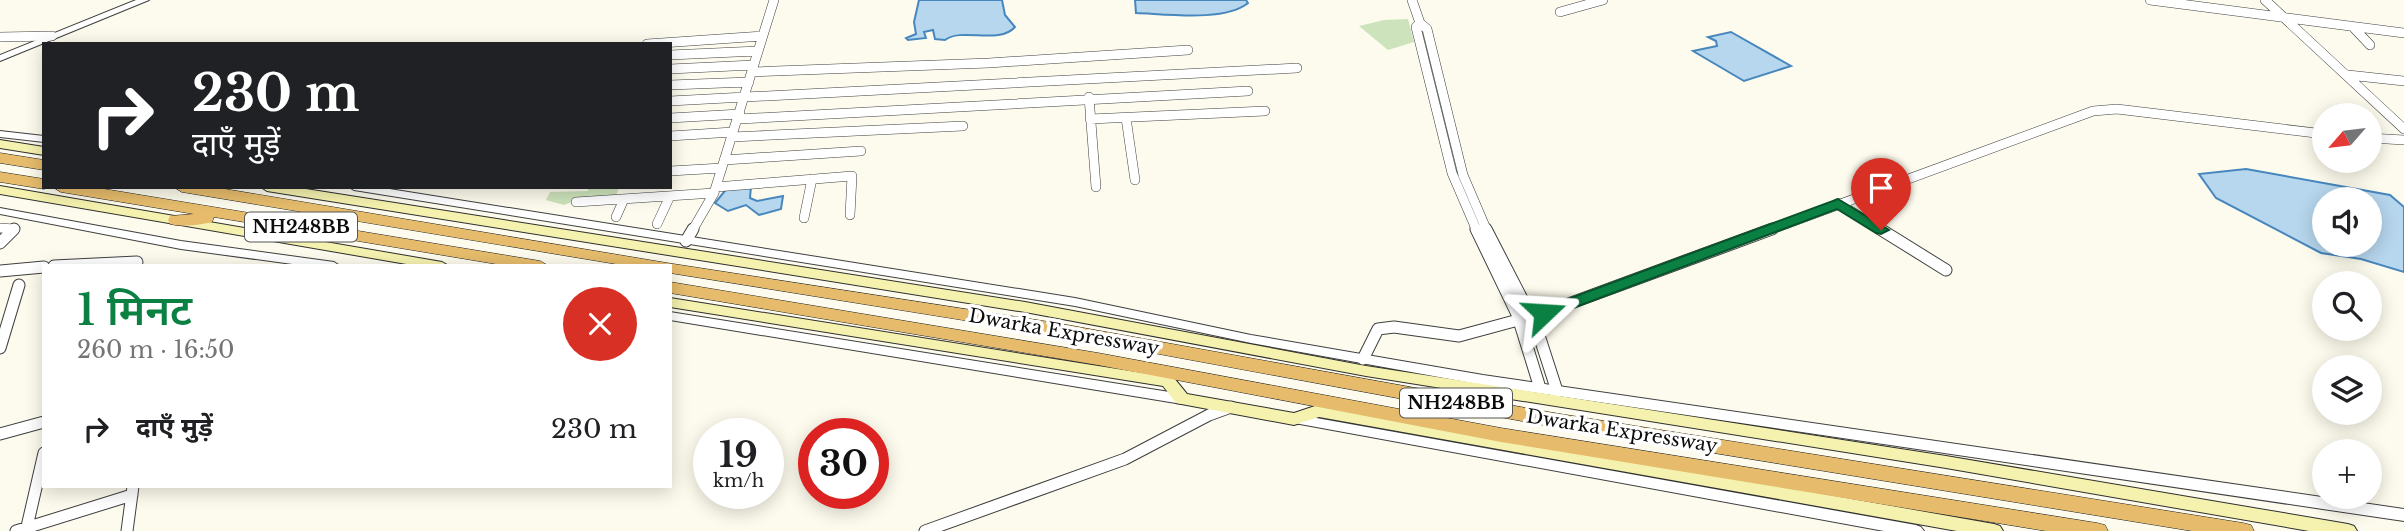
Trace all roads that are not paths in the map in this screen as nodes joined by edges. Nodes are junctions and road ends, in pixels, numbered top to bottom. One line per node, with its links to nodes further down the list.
1 (136, 0): 12 (street)
2 (144, 0): 12 (street)
3 (774, 0): 13 (street)
4 (1412, 0): 95 (street)
5 (1603, 0): 8 (street)
6 (2150, 0): 9 (street)
7 (2265, 0): 9 (street)
8 (1560, 12)
9 (2282, 16): 10 (street); 24 (street)
10 (2352, 26): 11 (street); 16 (street)
11 (2404, 33)
12 (48, 36): 14 (street); 20 (street)
13 (763, 36): 15 (street); 18 (street)
14 (0, 37)
15 (672, 42)
16 (2370, 45)
17 (1188, 50): 23 (street)
18 (758, 51): 19 (street); 23 (street)
19 (672, 55)
20 (0, 56)
21 (1297, 68): 28 (street)
22 (672, 69): 23 (street)
23 (751, 73): 26 (street); 28 (street)
24 (2348, 75): 25 (street); 37 (street)
25 (2404, 81)
26 (672, 85)
27 (1248, 91): 29 (street)
28 (744, 96): 30 (street); 32 (street)
29 (1088, 97): 32 (street); 35 (street)
30 (672, 101)
31 (1265, 111): 34 (street)
32 (739, 116): 33 (street); 40 (street)
33 (672, 118)
34 (1126, 118): 35 (street); 54 (street)
35 (1090, 119): 56 (street)
36 (963, 126): 40 (street)
37 (2404, 128)
38 (2312, 133): 67 (street)
39 (0, 134): 42 (street)
40 (732, 134): 41 (street); 49 (street)
41 (672, 136)
42 (42, 139)
43 (2382, 139): 44 (street)
44 (2404, 141)
45 (0, 144): 46 (main road)
46 (42, 151)
47 (861, 151): 49 (street)
48 (0, 158): 50 (highway)
49 (723, 164): 51 (street); 63 (street)
50 (42, 165)
51 (672, 171)
52 (0, 177): 55 (highway)
53 (812, 179): 63 (street); 69 (street); 72 (street)
54 (1135, 180)
55 (42, 184)
56 (1096, 187)
57 (73, 189): 78 (highway, NH248BB)
58 (194, 189): 73 (highway, NH248BB)
59 (246, 189): 73 (highway)
60 (280, 189): 104 (main road)
61 (366, 189): 79 (street)
62 (0, 190): 74 (main road)
63 (715, 190): 64 (street); 79 (street)
64 (670, 196): 65 (street); 75 (street)
65 (624, 199): 66 (street); 71 (street)
66 (576, 202)
67 (1838, 203): 89 (street); 95 (street)
68 (0, 211): 70 (street)
69 (850, 215)
70 (28, 216): 77 (street); 83 (street)
71 (617, 217)
72 (804, 218)
73 (377, 219): 86 (highway, NH248BB)
74 (176, 220): 78 (highway); 84 (main road)
75 (657, 223)
76 (0, 228): 77 (street)
77 (14, 229): 80 (street)
78 (351, 235): 85 (highway, NH248BB)
79 (686, 241): 97 (street)
80 (0, 243)
81 (136, 262): 82 (street)
82 (95, 264)
83 (319, 264)
84 (430, 264)
85 (528, 264)
86 (648, 264)
87 (42, 267): 90 (street)
88 (672, 268): 115 (highway, Dwarka Expressway / NH248BB)
89 (1946, 270)
90 (0, 271)
91 (19, 285): 96 (street)
92 (672, 287): 114 (highway, Dwarka Expressway / NH248BB)
93 (672, 302): 100 (main road)
94 (672, 316): 100 (street)
95 (1525, 318): 97 (street); 98 (street); 99 (street)
96 (0, 348)
97 (1363, 359): 98 (street)
98 (1539, 388): 99 (street)
99 (1557, 391): 104 (street)
100 (1182, 398): 101 (main road)
101 (1231, 407): 102 (main road); 111 (street)
102 (1294, 419): 112 (street); 113 (main road)
103 (42, 423): 105 (street)
104 (1768, 428): 108 (street); 116 (main road)
105 (0, 434)
106 (42, 460): 109 (street)
107 (133, 491): 109 (street); 110 (street)
108 (2404, 515)
109 (23, 530)
110 (127, 531)
111 (925, 531)
112 (1916, 531)
113 (1994, 531)
114 (2097, 531)
115 (2243, 531)
116 (2348, 531)

